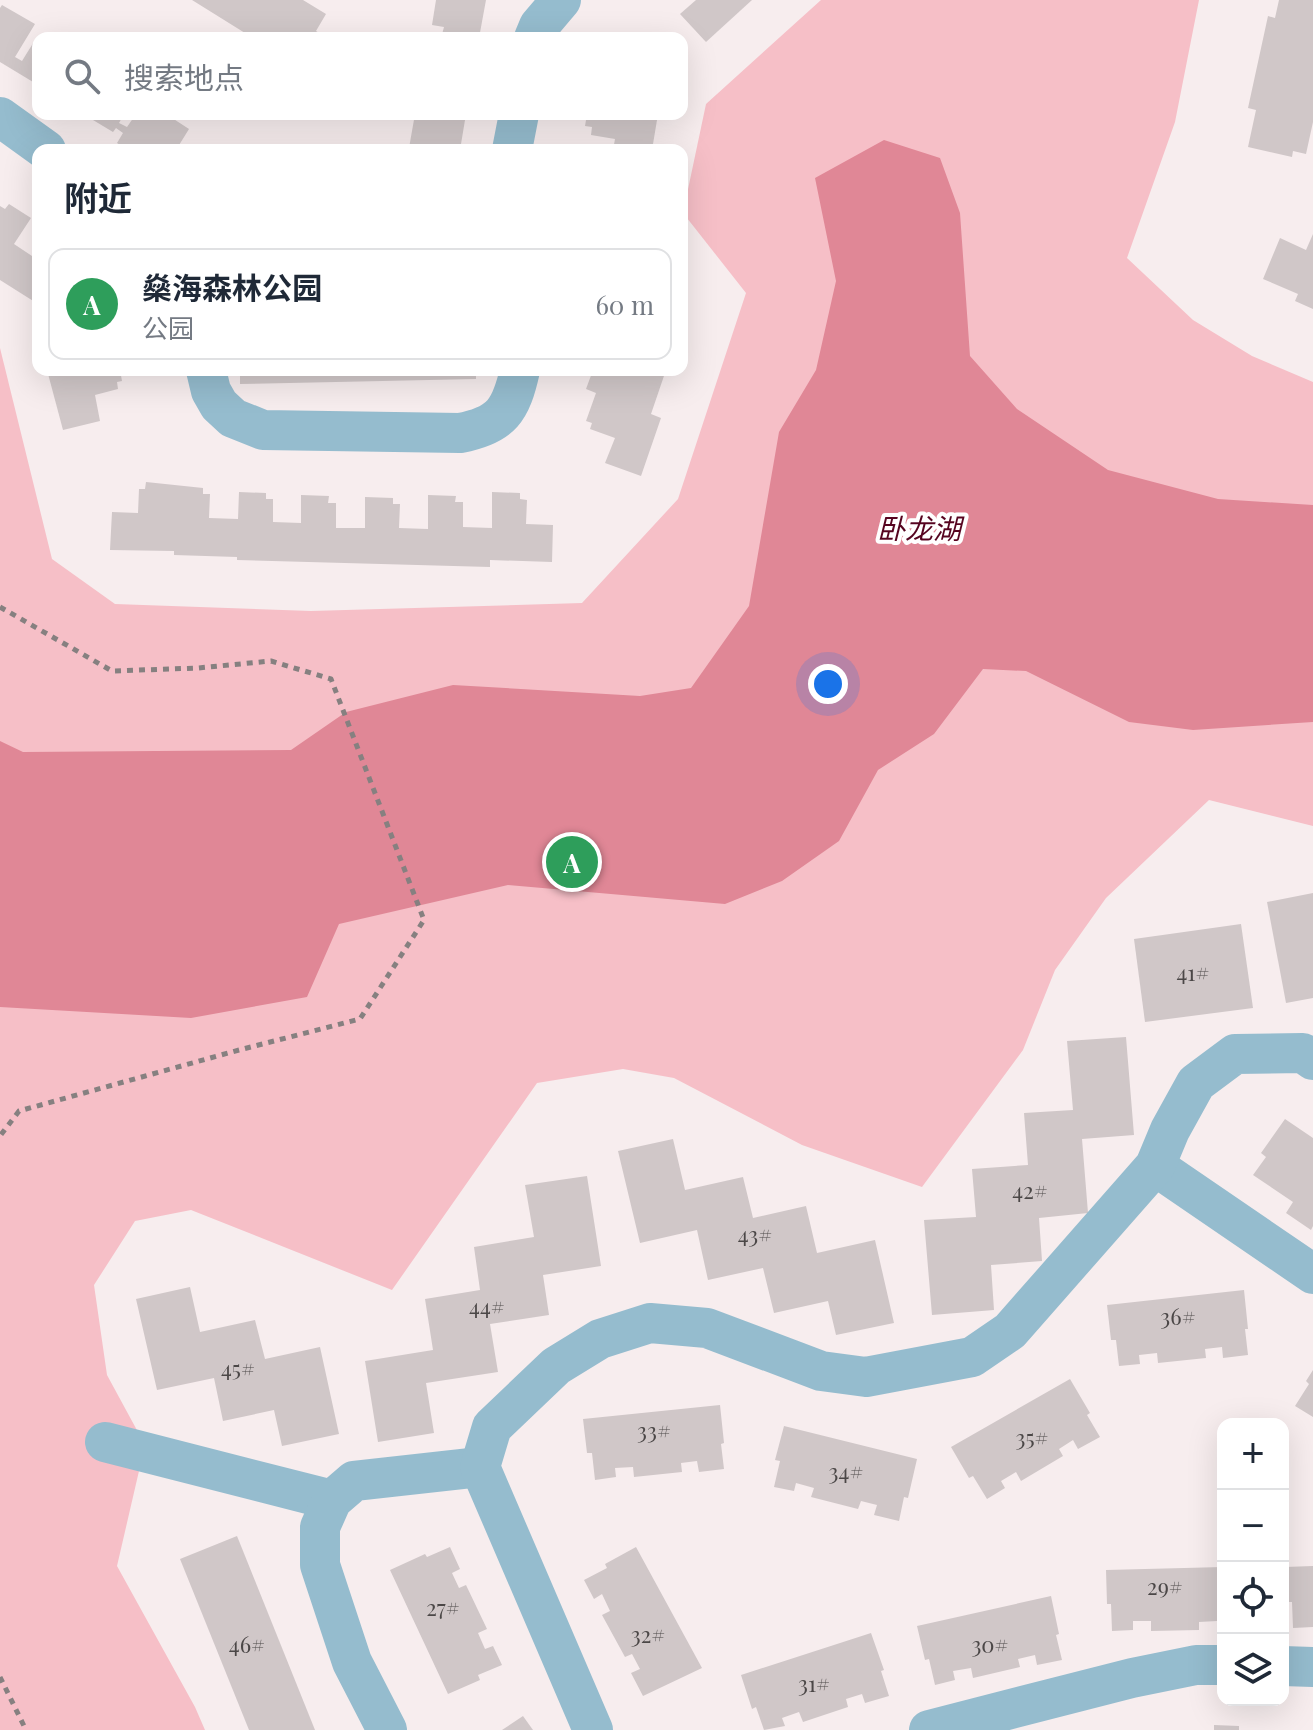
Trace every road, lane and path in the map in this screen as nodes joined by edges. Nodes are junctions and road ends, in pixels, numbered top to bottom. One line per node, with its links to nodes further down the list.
1 (561, 0): 2 (lane)
2 (537, 32)
3 (0, 117): 5 (lane)
4 (518, 120): 6 (lane)
5 (38, 144)
6 (513, 144)
7 (207, 376): 8 (lane)
8 (518, 376)
9 (0, 607): 11 (path)
10 (1313, 1060): 12 (lane)
11 (0, 1136)
12 (1155, 1166): 13 (lane); 15 (lane)
13 (1313, 1274)
14 (105, 1442): 16 (lane)
15 (480, 1467): 16 (lane); 23 (lane)
16 (332, 1500): 22 (lane)
17 (1217, 1665): 24 (lane)
18 (1289, 1666): 19 (lane)
19 (1313, 1667)
20 (0, 1677): 21 (path)
21 (26, 1730)
22 (387, 1730)
23 (593, 1730)
24 (929, 1730)

